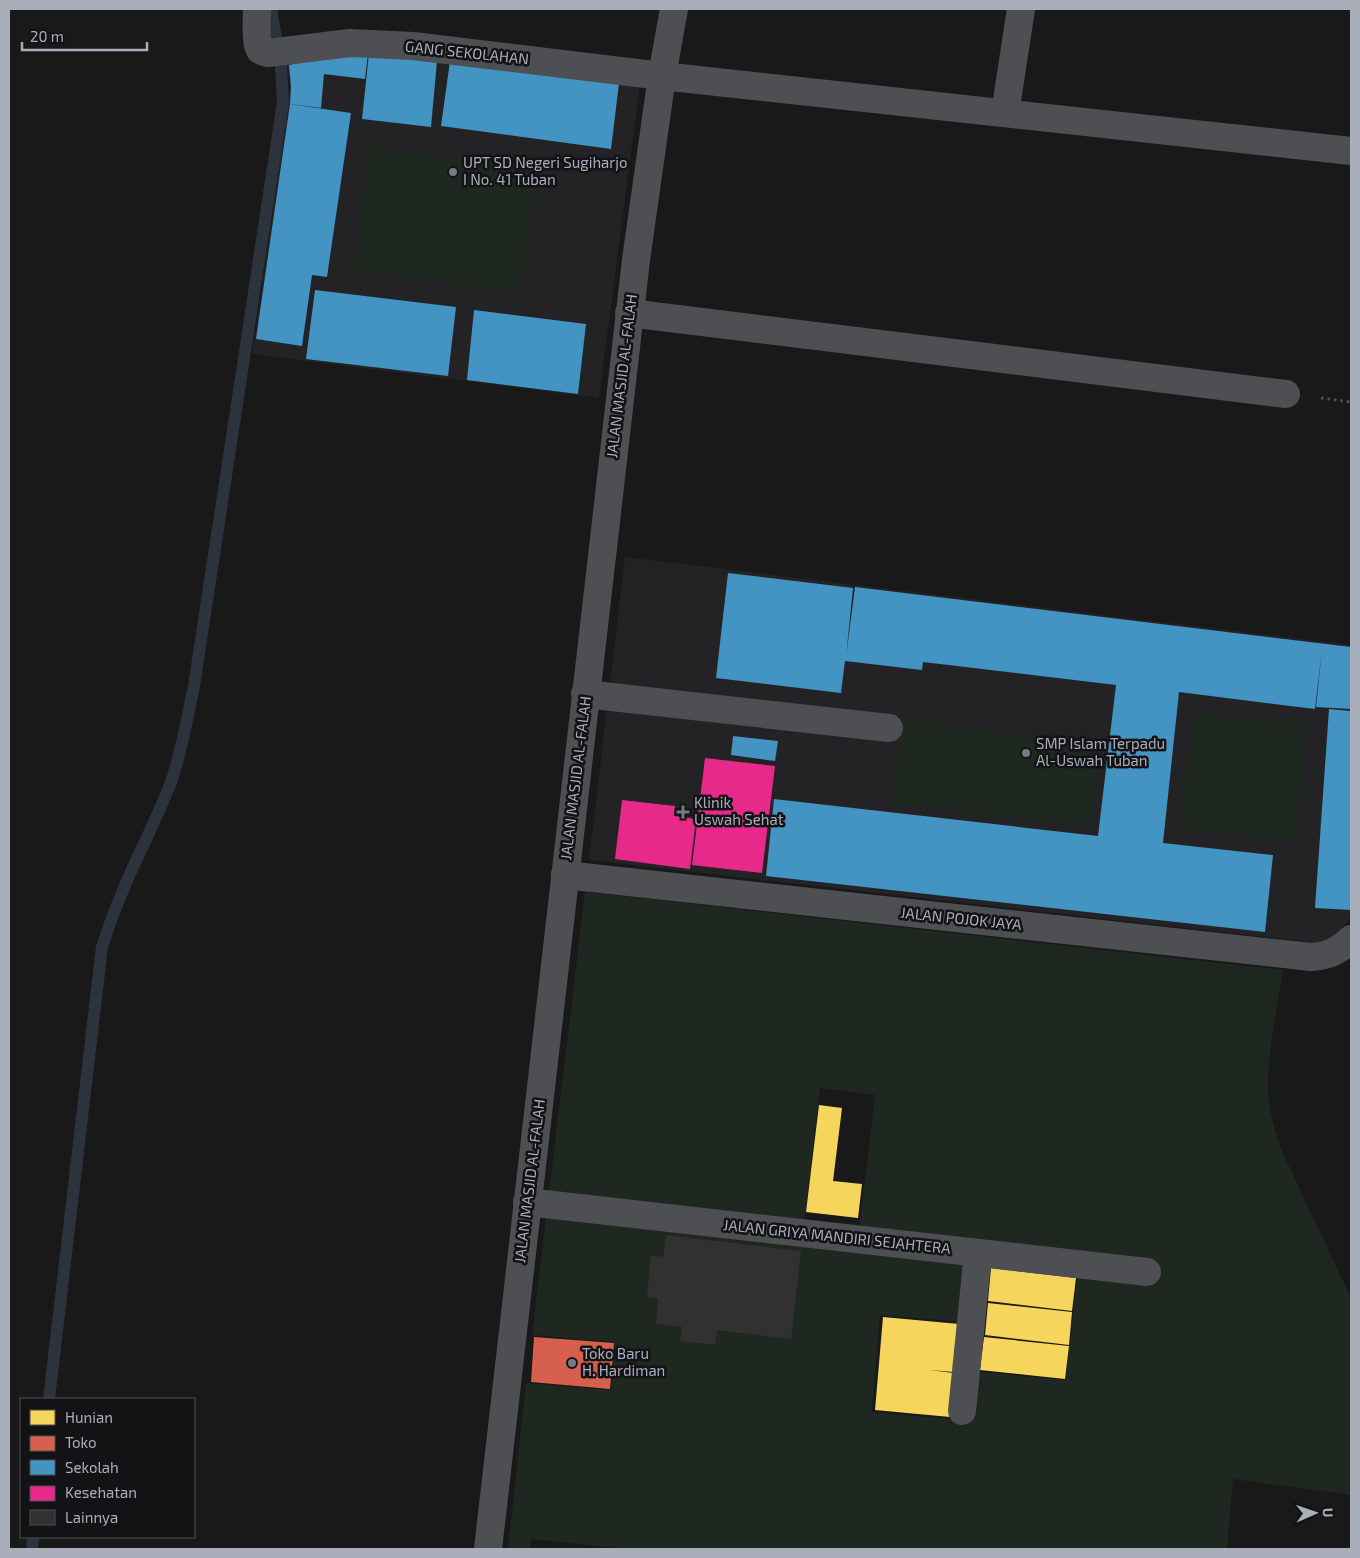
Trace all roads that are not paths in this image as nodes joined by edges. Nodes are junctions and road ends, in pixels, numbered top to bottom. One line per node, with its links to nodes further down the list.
1 (257, 9): 4 (street, GANG SEKOLAHAN)
2 (674, 9): 4 (street, JALAN MASJID AL-FALAH)
3 (1020, 9): 5 (street)
4 (662, 76): 5 (street, GANG SEKOLAHAN); 7 (street, JALAN MASJID AL-FALAH)
5 (1005, 113): 6 (street, GANG SEKOLAHAN)
6 (1351, 151)
7 (630, 313): 8 (street); 9 (street, JALAN MASJID AL-FALAH)
8 (1286, 394)
9 (585, 694): 10 (street); 11 (street, JALAN MASJID AL-FALAH)
10 (889, 728)
11 (565, 874): 12 (street, JALAN POJOK JAYA); 13 (street, JALAN MASJID AL-FALAH)
12 (1351, 939)
13 (527, 1202): 14 (street, JALAN GRIYA MANDIRI SEJAHTERA); 17 (street, JALAN MASJID AL-FALAH)
14 (978, 1253): 15 (street, JALAN GRIYA MANDIRI SEJAHTERA); 16 (street)
15 (1147, 1272)
16 (962, 1412)
17 (488, 1549)

